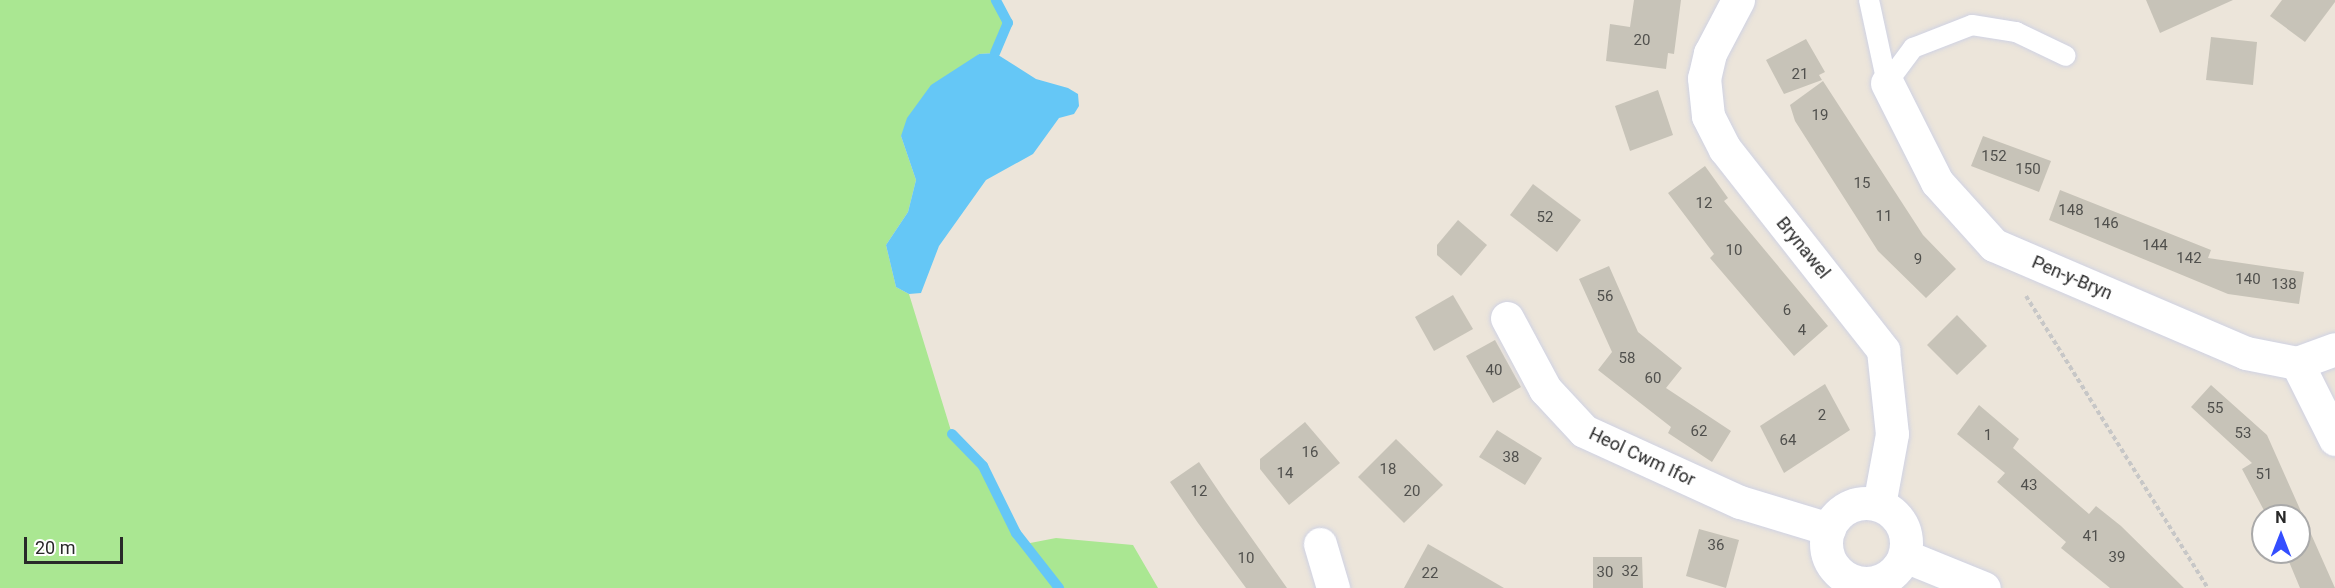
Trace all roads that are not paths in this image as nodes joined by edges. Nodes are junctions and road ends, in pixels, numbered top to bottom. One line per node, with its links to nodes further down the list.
1 (1738, 0): 9 (street, Brynawel)
2 (1869, 0): 4 (lane)
3 (2066, 56): 4 (lane)
4 (1887, 83): 7 (street, Pen-y-Bryn)
5 (1507, 318): 10 (street, Heol Cwm Ifor)
6 (2335, 349): 7 (street)
7 (2297, 363): 8 (street)
8 (2335, 439)
9 (1879, 505): 10 (street); 12 (street)
10 (1829, 529): 13 (street)
11 (1320, 544): 15 (street)
12 (1905, 556): 14 (street); 16 (street)
13 (1824, 575): 14 (street)
14 (1868, 585)
15 (1333, 588)
16 (1984, 588)

